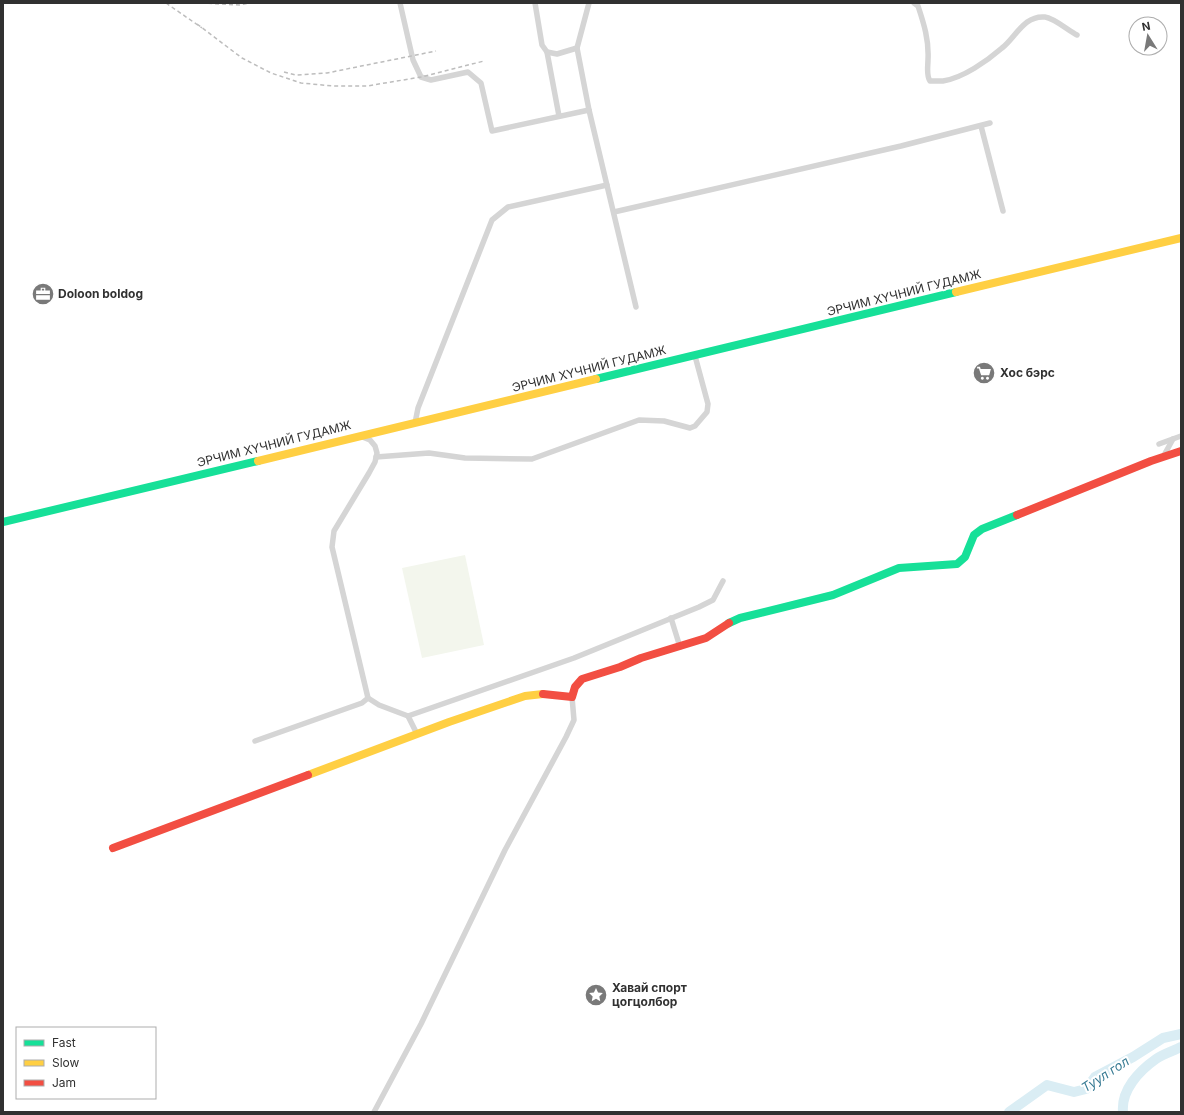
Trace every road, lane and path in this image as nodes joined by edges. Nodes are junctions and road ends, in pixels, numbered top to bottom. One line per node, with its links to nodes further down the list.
1 (400, 3): 9 (street)
2 (534, 3): 7 (street)
3 (589, 3): 6 (street)
4 (914, 3): 5 (street)
5 (1077, 35)
6 (576, 48): 7 (street); 8 (street)
7 (547, 52): 9 (street)
8 (589, 110): 9 (street); 12 (street)
9 (559, 116)
10 (990, 123): 11 (street)
11 (981, 126): 13 (street); 14 (street)
12 (607, 185): 14 (street); 18 (street)
13 (1003, 211)
14 (614, 212): 16 (street)
15 (1181, 238): 17 (main road, ЭРЧИМ ХҮЧНИЙ ГУДАМЖ)
16 (636, 307)
17 (695, 356): 18 (main road, ЭРЧИМ ХҮЧНИЙ ГУДАМЖ); 24 (street)
18 (415, 423): 19 (main road, ЭРЧИМ ХҮЧНИЙ ГУДАМЖ)
19 (360, 436): 24 (street); 26 (main road, ЭРЧИМ ХҮЧНИЙ ГУДАМЖ)
20 (1181, 436): 21 (street)
21 (1173, 439): 22 (street); 25 (street)
22 (1159, 444)
23 (1181, 451): 25 (main road)
24 (376, 457): 31 (street)
25 (1163, 457): 29 (main road)
26 (3, 522)
27 (723, 581): 28 (street)
28 (671, 618): 29 (street); 32 (street)
29 (680, 647): 30 (main road)
30 (572, 696): 33 (main road); 36 (street)
31 (368, 698): 32 (street); 34 (street)
32 (408, 716): 33 (street)
33 (417, 734): 35 (main road)
34 (255, 741)
35 (113, 848)
36 (374, 1112)

